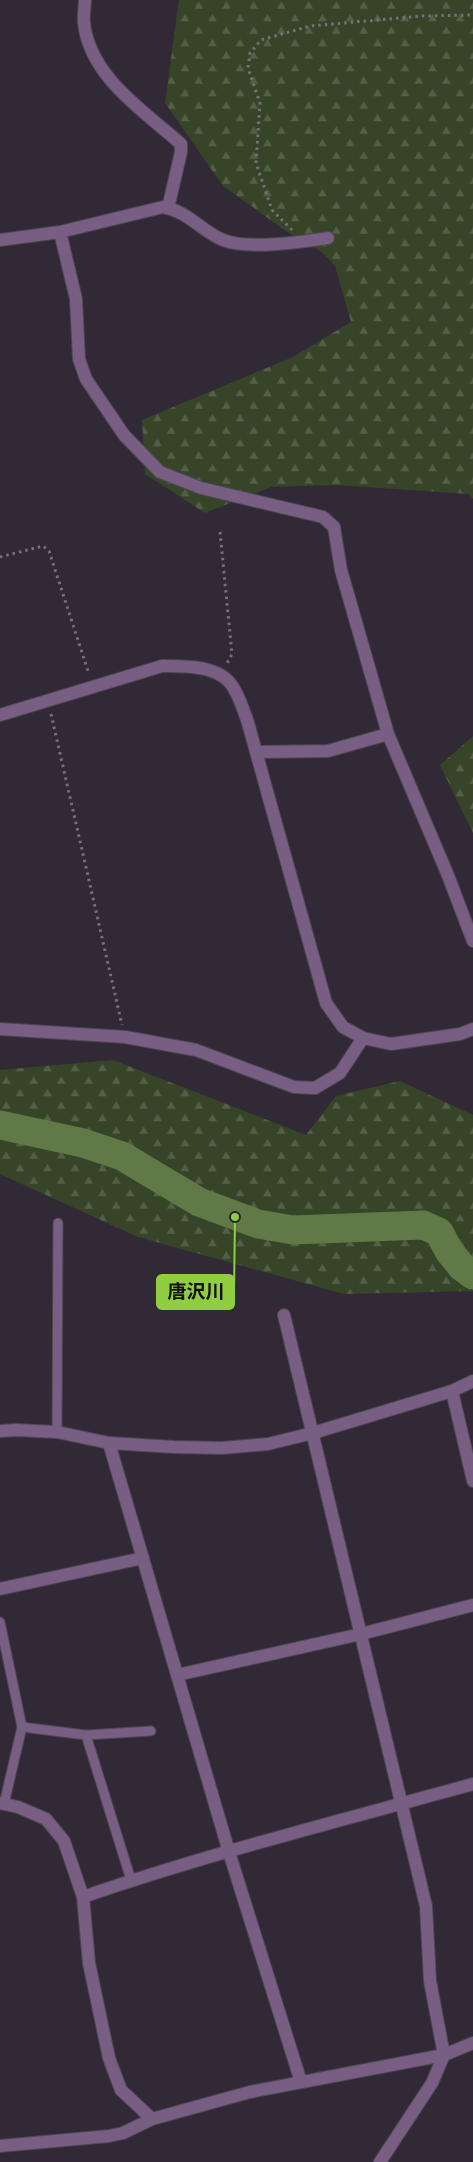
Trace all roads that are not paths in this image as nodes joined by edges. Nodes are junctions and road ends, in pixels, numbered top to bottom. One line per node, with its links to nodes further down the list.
1 (85, 0): 2 (street)
2 (168, 208): 3 (street); 4 (street)
3 (60, 232): 5 (street); 7 (street)
4 (328, 238)
5 (0, 240)
6 (0, 715): 8 (street)
7 (388, 734): 8 (street); 9 (street)
8 (258, 752): 12 (street)
9 (473, 941)
10 (0, 1029): 12 (street)
11 (473, 1029): 12 (street)
12 (363, 1038)
13 (58, 1223): 18 (lane)
14 (284, 1315): 19 (street)
15 (473, 1381): 16 (street)
16 (452, 1391): 19 (street); 21 (street)
17 (0, 1431): 18 (street)
18 (57, 1432): 20 (street)
19 (313, 1434): 20 (street); 26 (street)
20 (109, 1443): 22 (street)
21 (473, 1482)
22 (143, 1558): 23 (street); 27 (street)
23 (0, 1589)
24 (473, 1605): 26 (street)
25 (0, 1622): 28 (lane)
26 (360, 1634): 27 (street); 33 (street)
27 (177, 1675): 34 (street)
28 (22, 1726): 30 (lane); 32 (lane)
29 (151, 1731): 30 (lane)
30 (86, 1735): 35 (lane)
31 (473, 1784): 33 (street)
32 (2, 1803): 36 (street)
33 (402, 1804): 34 (street); 38 (street)
34 (230, 1852): 35 (street); 39 (street)
35 (131, 1880): 36 (street)
36 (83, 1897): 40 (street)
37 (473, 2043): 38 (street)
38 (444, 2055): 39 (street); 42 (street)
39 (301, 2082): 40 (street)
40 (152, 2119): 41 (street)
41 (0, 2146)
42 (380, 2162)

